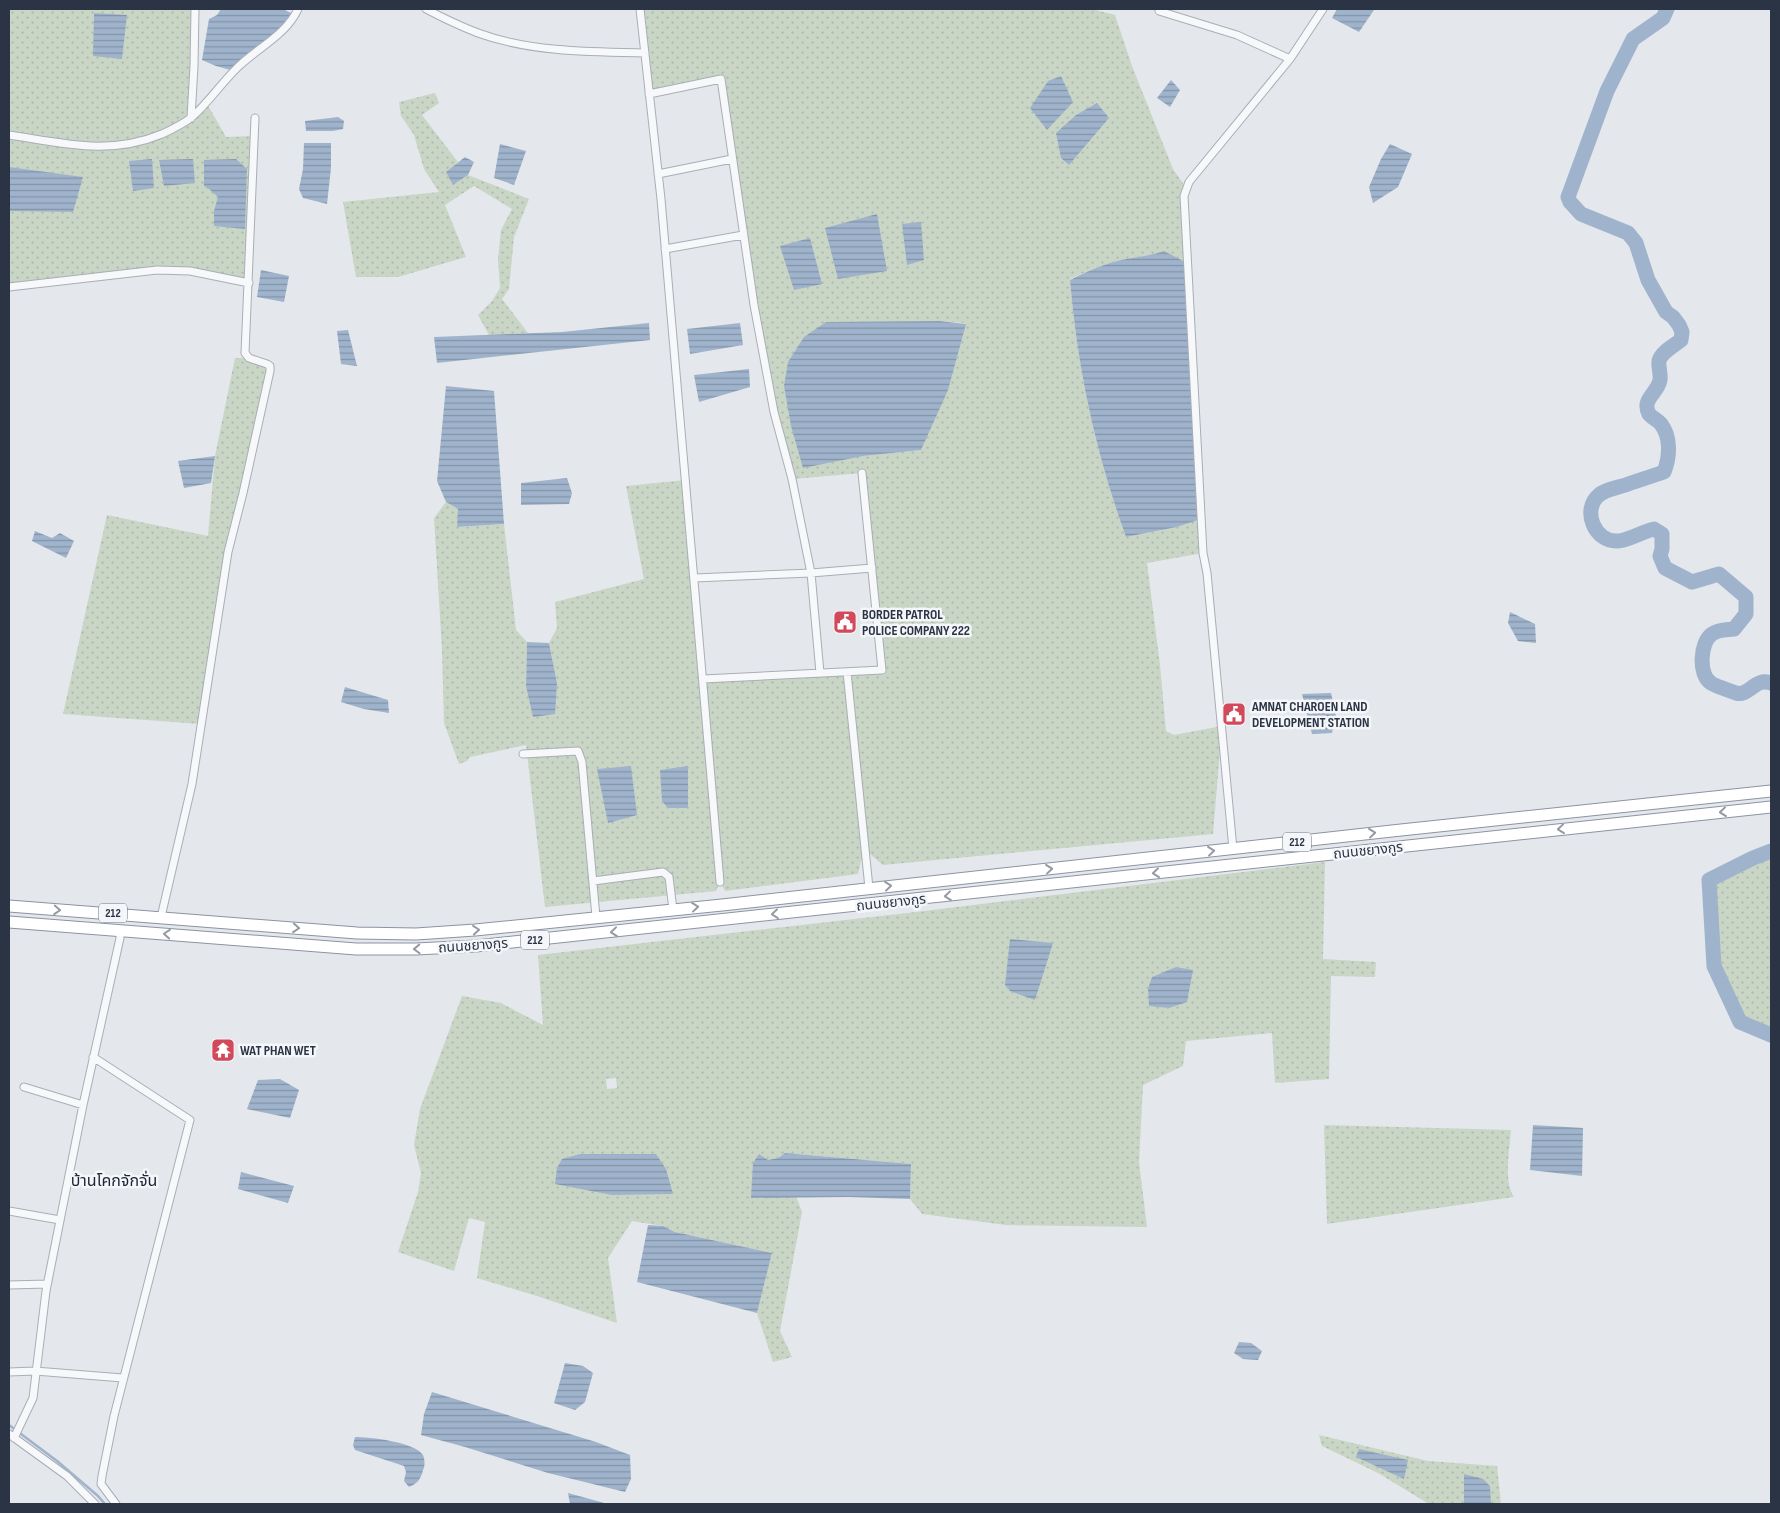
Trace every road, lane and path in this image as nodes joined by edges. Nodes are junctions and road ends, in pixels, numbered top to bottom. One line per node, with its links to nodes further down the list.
1 (195, 9): 10 (street)
2 (298, 9): 10 (street)
3 (426, 9): 7 (street)
4 (640, 9): 7 (street)
5 (1324, 9): 8 (street)
6 (1159, 11): 8 (street)
7 (645, 53): 9 (street)
8 (1290, 60): 29 (street)
9 (649, 94): 13 (street); 14 (street)
10 (190, 118): 12 (street)
11 (255, 118): 17 (street)
12 (9, 135)
13 (732, 159): 14 (street); 15 (street)
14 (658, 174): 16 (street)
15 (742, 235): 16 (street); 21 (street)
16 (665, 250): 22 (street)
17 (249, 283): 18 (street); 37 (street)
18 (9, 288)
19 (862, 473): 20 (street)
20 (872, 568): 21 (street); 23 (street)
21 (811, 572): 22 (street); 24 (street)
22 (694, 578): 25 (street)
23 (847, 672): 24 (street); 32 (street)
24 (820, 673): 25 (street)
25 (703, 679): 31 (street)
26 (523, 754): 30 (street)
27 (1771, 792): 29 (highway, ถนนชยางกูร / 212, one-way to 27)
28 (1771, 807): 35 (highway, ถนนชยางกูร / 212, one-way to 35)
29 (1233, 849): 32 (highway, ถนนชยางกูร / 212, one-way to 29)
30 (593, 881): 36 (street); 38 (street)
31 (720, 882)
32 (869, 888): 33 (highway, ถนนชยางกูร / 212)
33 (822, 893): 35 (highway); 36 (highway, ถนนชยางกูร / 212, one-way to 33)
34 (9, 906): 37 (highway, ถนนชยางกูร / 212, one-way to 37)
35 (824, 909): 40 (highway, ถนนชยางกูร / 212, one-way to 40)
36 (673, 910): 38 (highway, ถนนชยางกูร / 212)
37 (161, 917): 38 (highway, ถนนชยางกูร / 212, one-way to 38)
38 (596, 917)
39 (9, 922): 40 (highway, ถนนชยางกูร / 212)
40 (120, 930): 41 (street)
41 (93, 1057): 43 (street); 50 (street)
42 (24, 1087): 43 (street)
43 (83, 1105): 45 (street)
44 (9, 1211): 45 (street)
45 (60, 1220): 46 (street)
46 (47, 1284): 47 (street); 48 (street)
47 (9, 1285)
48 (36, 1371): 49 (street); 50 (street); 51 (street)
49 (9, 1372)
50 (124, 1378): 53 (street)
51 (13, 1436): 52 (street)
52 (95, 1504)
53 (116, 1504)

